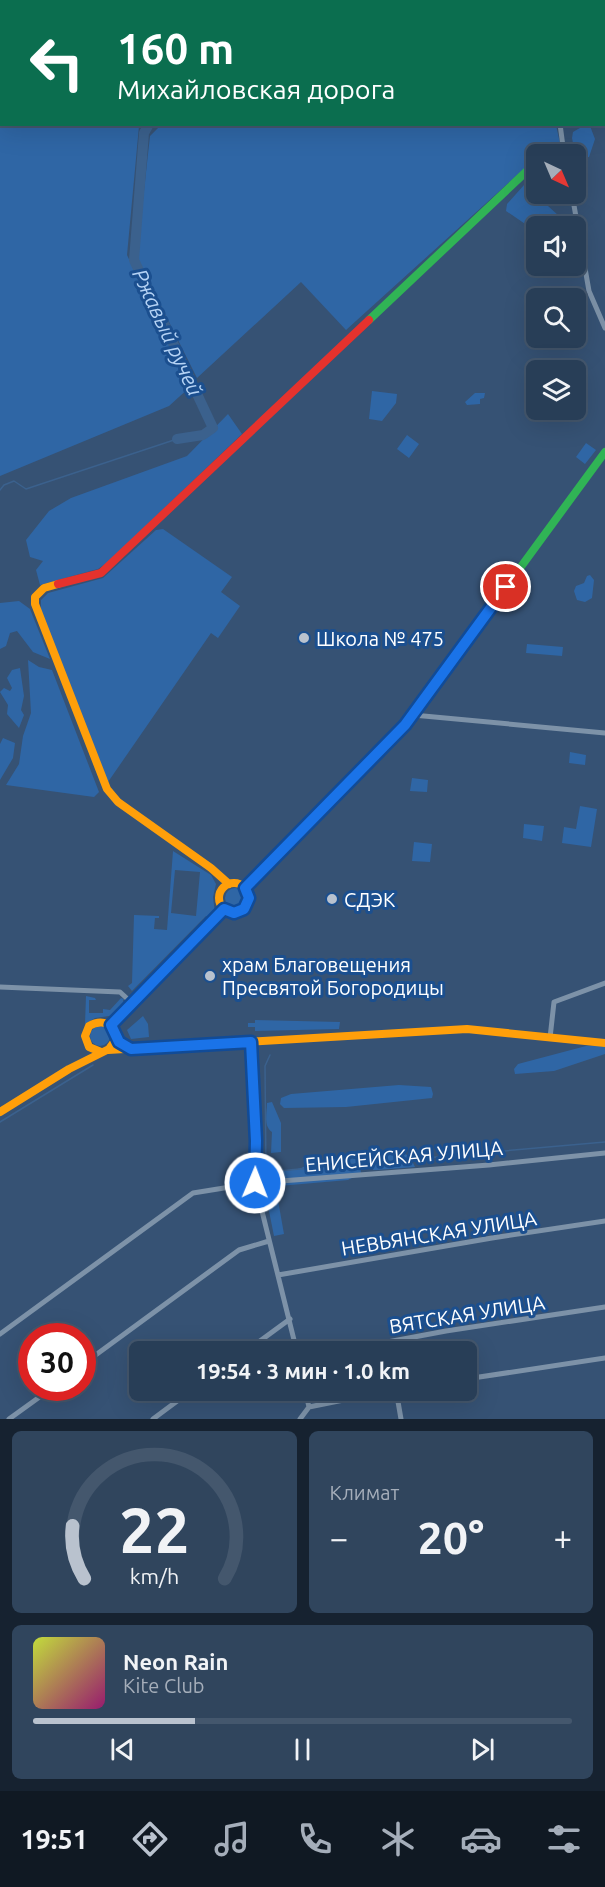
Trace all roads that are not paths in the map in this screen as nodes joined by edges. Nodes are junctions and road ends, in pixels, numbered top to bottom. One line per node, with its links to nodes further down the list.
1 (560, 126): 2 (street)
2 (563, 144)
3 (526, 172): 9 (street)
4 (574, 204): 5 (street)
5 (605, 328)
6 (605, 452): 7 (street)
7 (414, 715): 8 (street); 10 (street)
8 (605, 733)
9 (229, 884): 10 (street); 11 (street)
10 (245, 888): 11 (street)
11 (224, 909): 14 (street)
12 (605, 983): 17 (street)
13 (0, 987): 14 (street)
14 (133, 1004): 15 (street)
15 (111, 1025): 16 (street); 20 (street)
16 (116, 1035): 21 (street); 22 (street)
17 (550, 1038): 18 (street); 19 (street)
18 (251, 1042): 21 (street); 26 (street)
19 (605, 1043)
20 (87, 1044): 22 (street); 23 (street)
21 (131, 1049): 22 (street)
22 (105, 1051): 23 (street)
23 (73, 1066): 24 (street)
24 (0, 1112)
25 (605, 1153): 26 (street, ЕНИСЕЙСКАЯ УЛИЦА)
26 (255, 1183): 28 (street); 32 (street, ЕНИСЕЙСКАЯ УЛИЦА)
27 (605, 1221): 29 (street, НЕВЬЯНСКАЯ УЛИЦА)
28 (268, 1240): 29 (street); 36 (street)
29 (278, 1275): 31 (street)
30 (605, 1307): 35 (street, ВЯТСКАЯ УЛИЦА)
31 (290, 1319): 33 (street); 34 (street)
32 (0, 1334)
33 (260, 1341)
34 (295, 1341)
35 (393, 1341)
36 (96, 1355)
37 (605, 1358): 38 (street)
38 (477, 1377)
39 (34, 1401): 45 (street)
40 (177, 1401): 46 (street)
41 (308, 1401): 44 (street)
42 (339, 1401): 44 (street)
43 (397, 1401): 48 (street)
44 (309, 1407): 47 (street)
45 (9, 1419)
46 (153, 1419)
47 (300, 1419)
48 (401, 1419)

